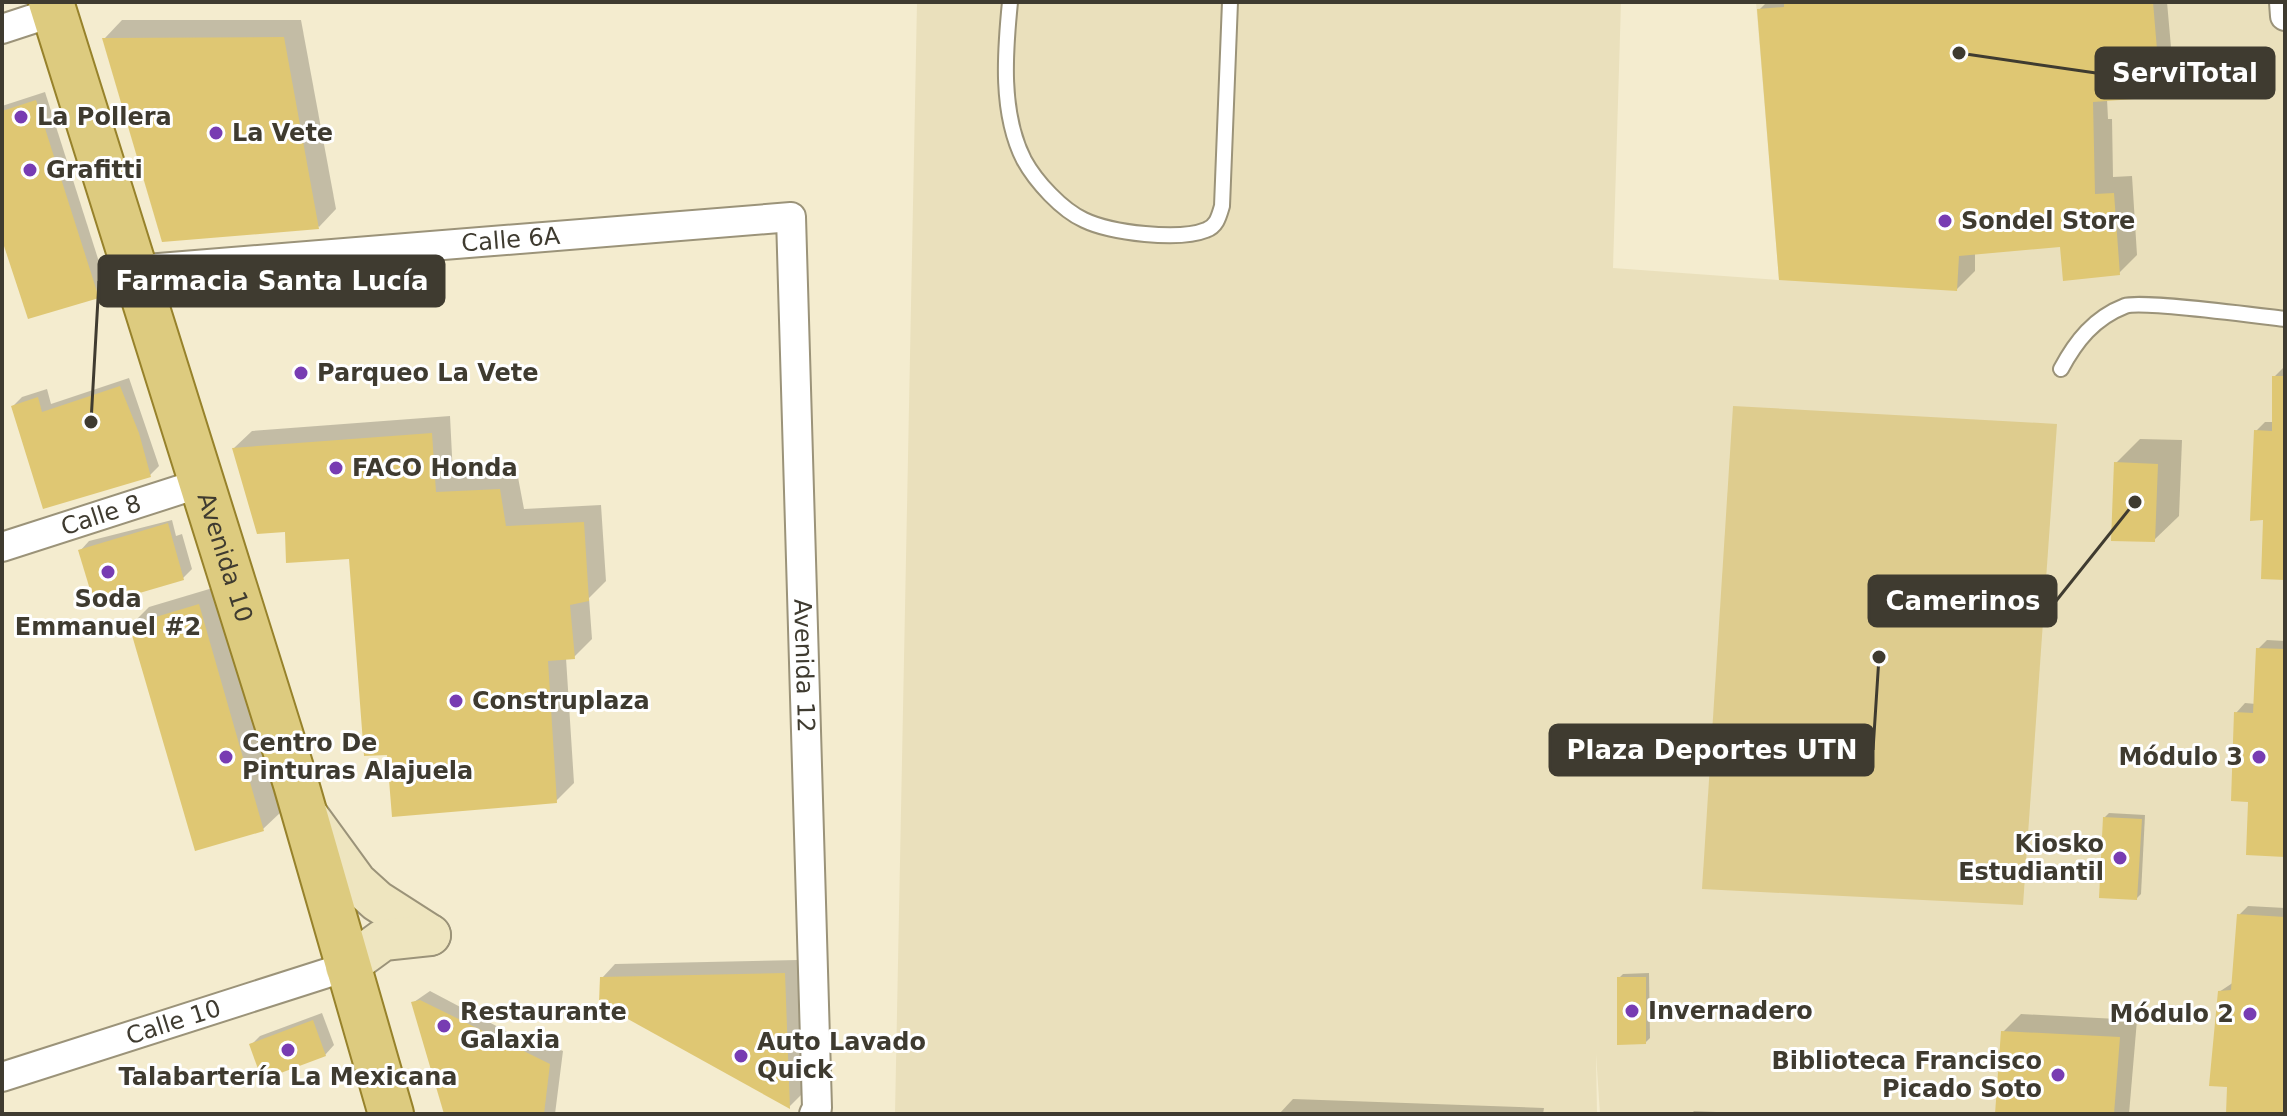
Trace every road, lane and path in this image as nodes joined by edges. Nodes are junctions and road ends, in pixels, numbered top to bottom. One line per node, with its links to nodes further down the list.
1 (1010, 2): 2 (lane)
2 (1230, 2)
3 (2284, 2): 5 (street)
4 (52, 7): 6 (street); 8 (main road, Avenida 10)
5 (2285, 16)
6 (2, 29)
7 (791, 217): 8 (street, Calle 6A); 17 (street, Avenida 12)
8 (134, 270): 11 (main road, Avenida 10)
9 (2285, 319): 10 (lane)
10 (2061, 369)
11 (201, 483): 12 (street, Calle 8); 13 (main road, Avenida 10)
12 (2, 547)
13 (303, 809): 14 (main road, Avenida 10); 14 (main road)
14 (346, 967): 15 (street, Calle 10); 16 (main road, Avenida 10)
15 (2, 1077)
16 (391, 1114)
17 (814, 1114)

